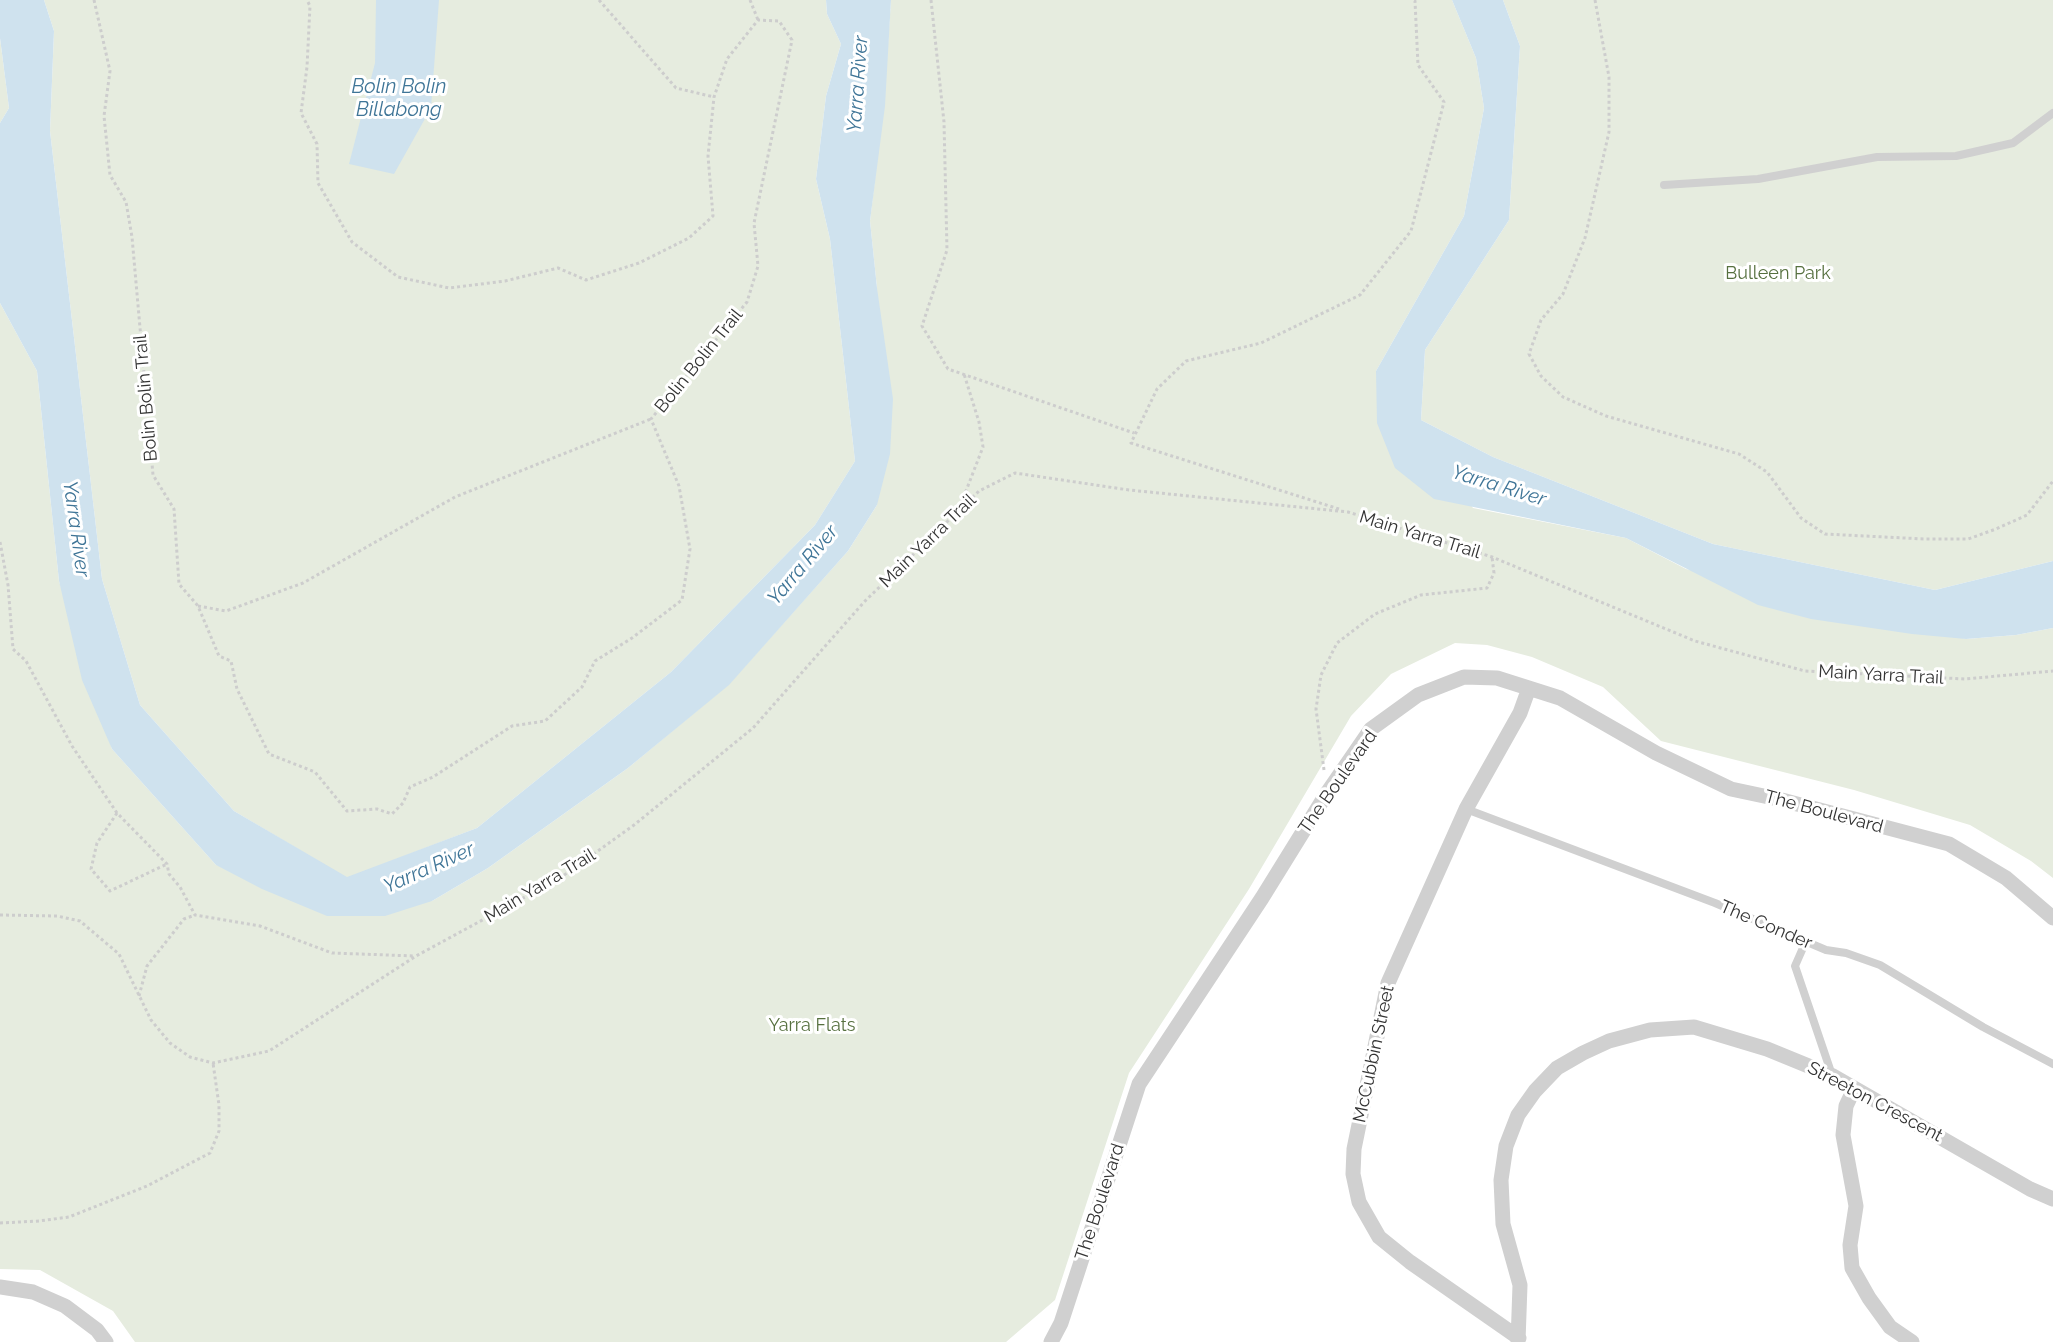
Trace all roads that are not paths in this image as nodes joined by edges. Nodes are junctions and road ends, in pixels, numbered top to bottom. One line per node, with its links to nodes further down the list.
1 (2053, 113): 2 (lane)
2 (1664, 185)
3 (1529, 688): 4 (street, McCubbin Street); 5 (street, The Boulevard); 14 (street, The Boulevard)
4 (1466, 809): 6 (lane, The Conder); 12 (street, McCubbin Street)
5 (2053, 918)
6 (1806, 941): 7 (lane, The Conder); 8 (lane)
7 (2053, 1064)
8 (1833, 1076): 9 (street, Streeton Crescent); 12 (street, Streeton Crescent)
9 (1854, 1089): 10 (street, Streeton Crescent); 15 (street)
10 (2053, 1199)
11 (0, 1287): 13 (street)
12 (1518, 1340)
13 (106, 1342)
14 (1051, 1342)
15 (1912, 1342)

